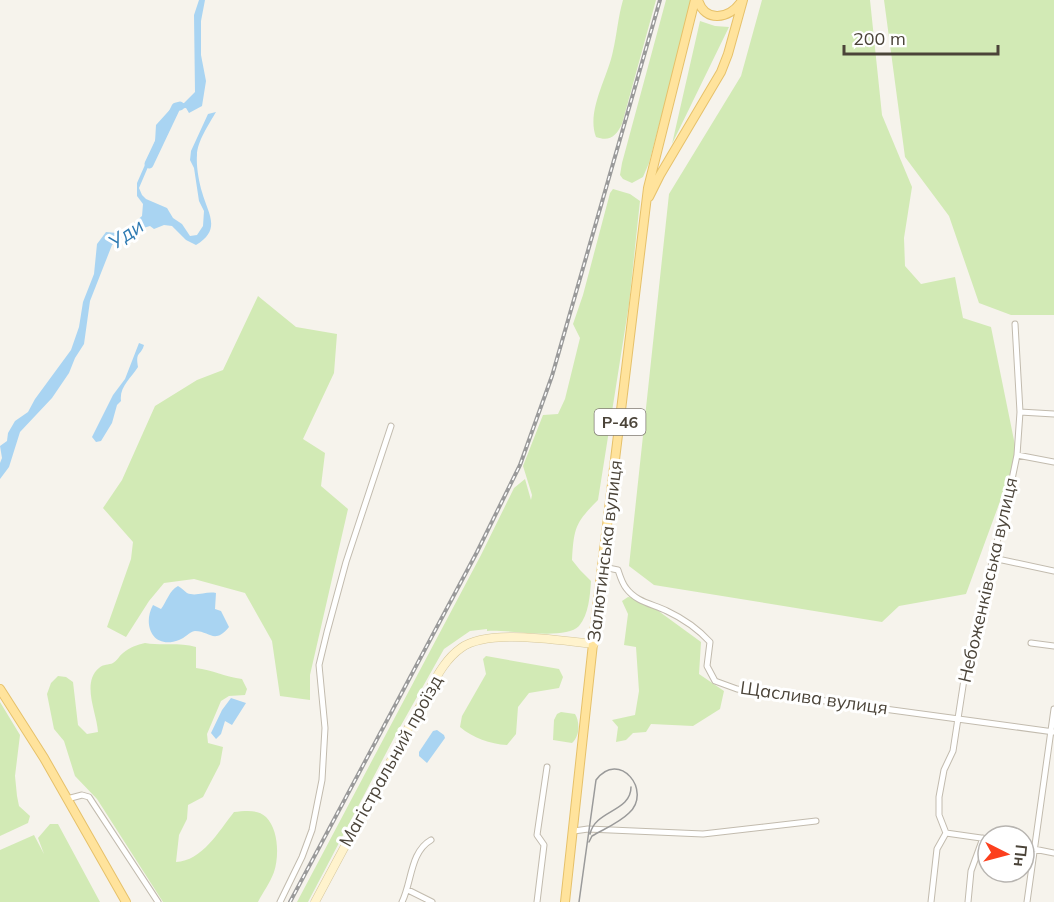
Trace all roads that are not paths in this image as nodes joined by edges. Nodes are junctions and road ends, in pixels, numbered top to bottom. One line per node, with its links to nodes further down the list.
1 (697, 0): 2 (main road); 3 (main road, Р-46)
2 (743, 0): 3 (main road, Р-46)
3 (648, 200): 11 (main road, Залютинська вулиця / Р-46)
4 (1016, 324): 5 (street, Небоженківська вулиця)
5 (1020, 412): 6 (street); 8 (street, Небоженківська вулиця)
6 (1054, 414)
7 (391, 426): 35 (street)
8 (1017, 455): 9 (street); 10 (street, Небоженківська вулиця)
9 (1054, 462)
10 (993, 558): 12 (street); 18 (street, Небоженківська вулиця)
11 (603, 567): 14 (main road, Залютинська вулиця / Р-46); 18 (street, Щаслива вулиця)
12 (1054, 571)
13 (1031, 643): 15 (street)
14 (594, 644): 23 (main road, Залютинська вулиця / Р-46); 36 (main road, Магістральний проїзд)
15 (1054, 646)
16 (0, 689): 21 (main road)
17 (1054, 709): 19 (street)
18 (957, 717): 19 (street, Щаслива вулиця); 25 (street, Небоженківська вулиця)
19 (1052, 732): 24 (street)
20 (547, 767): 39 (street)
21 (67, 799): 33 (main road); 34 (street)
22 (816, 821): 23 (street)
23 (574, 831): 40 (main road, Залютинська вулиця / Р-46)
24 (1036, 831)
25 (946, 833): 26 (street); 41 (street)
26 (976, 837)
27 (431, 840): 32 (street)
28 (1036, 850): 29 (street)
29 (1054, 853)
30 (976, 860): 42 (street)
31 (1029, 884): 43 (street)
32 (408, 890): 37 (street); 38 (street)
33 (126, 902)
34 (158, 902)
35 (280, 902)
36 (315, 902)
37 (402, 902)
38 (432, 902)
39 (537, 902)
40 (565, 902)
41 (931, 902)
42 (968, 902)
43 (1027, 902)

